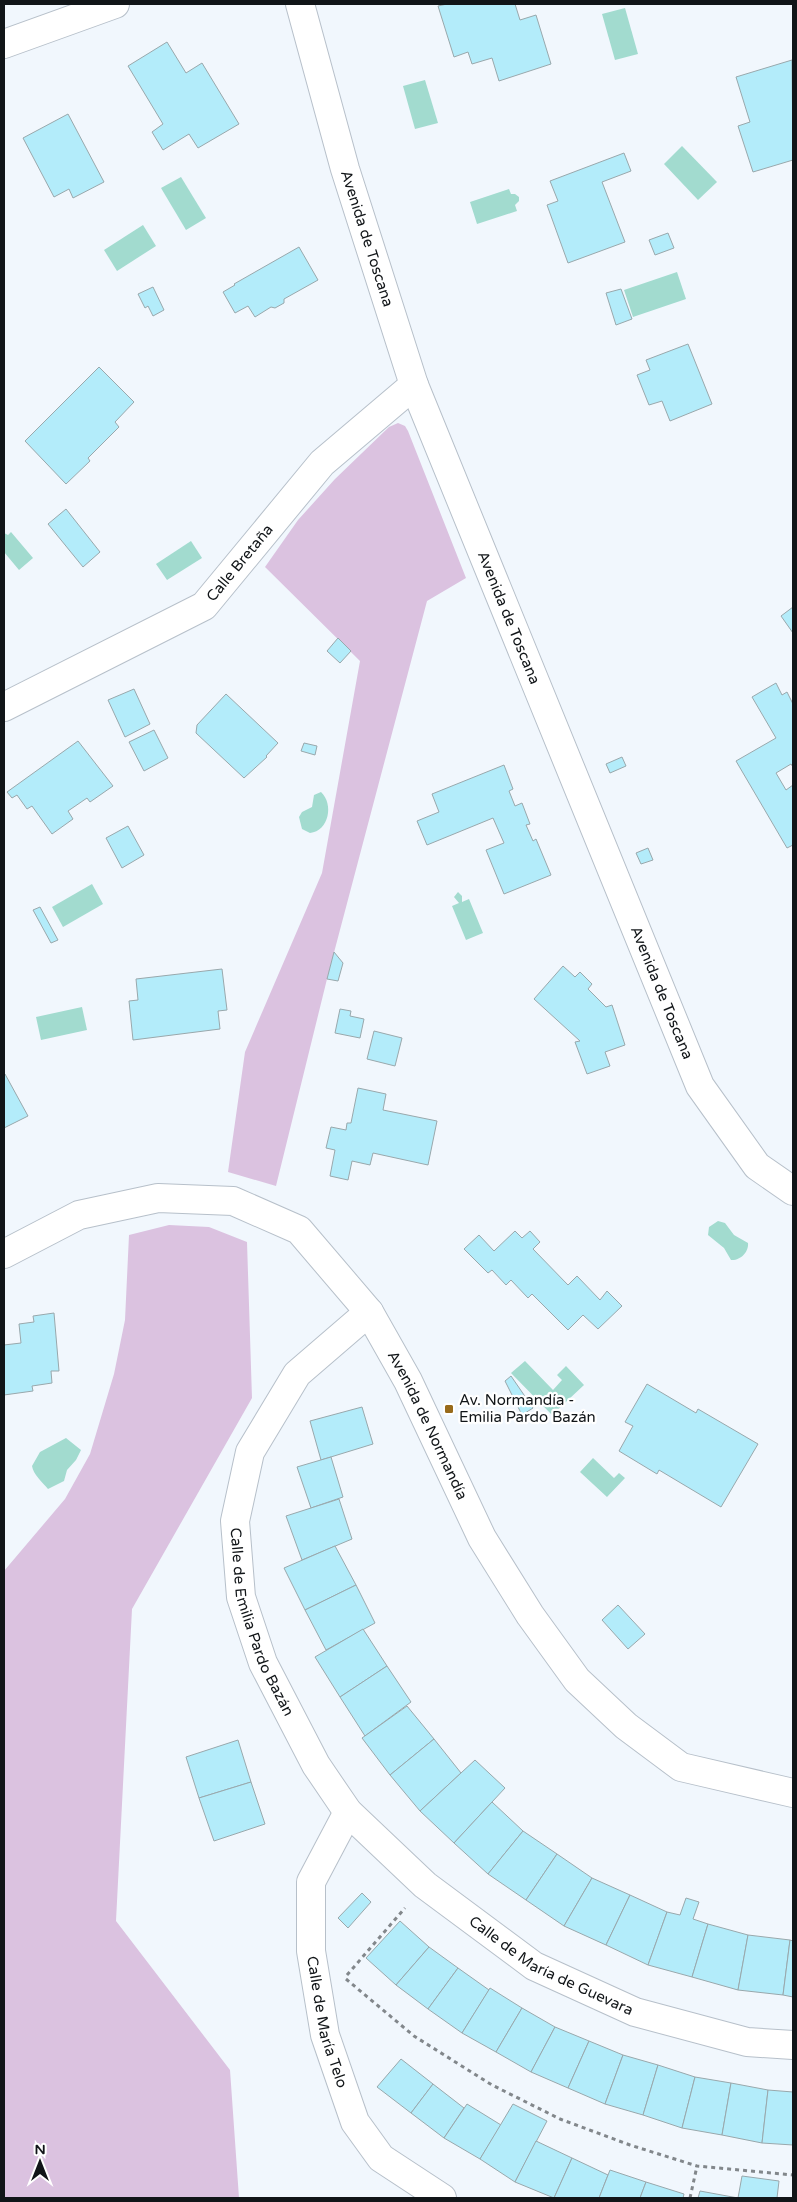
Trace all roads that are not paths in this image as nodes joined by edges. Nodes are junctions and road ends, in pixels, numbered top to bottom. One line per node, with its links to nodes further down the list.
1 (115, 4): 3 (street)
2 (300, 4): 4 (street, Avenida de Toscana)
3 (4, 44)
4 (414, 385): 5 (street, Calle Bretaña); 6 (street, Avenida de Toscana)
5 (4, 707)
6 (793, 1191)
7 (4, 1254): 8 (street, Avenida de Normandía)
8 (369, 1312): 9 (street, Avenida de Normandía); 10 (street, Calle de Emilia Pardo Bazán)
9 (793, 1793)
10 (348, 1812): 11 (street, Calle de María de Guevara); 12 (street, Calle de María Telo)
11 (793, 2045)
12 (442, 2198)

